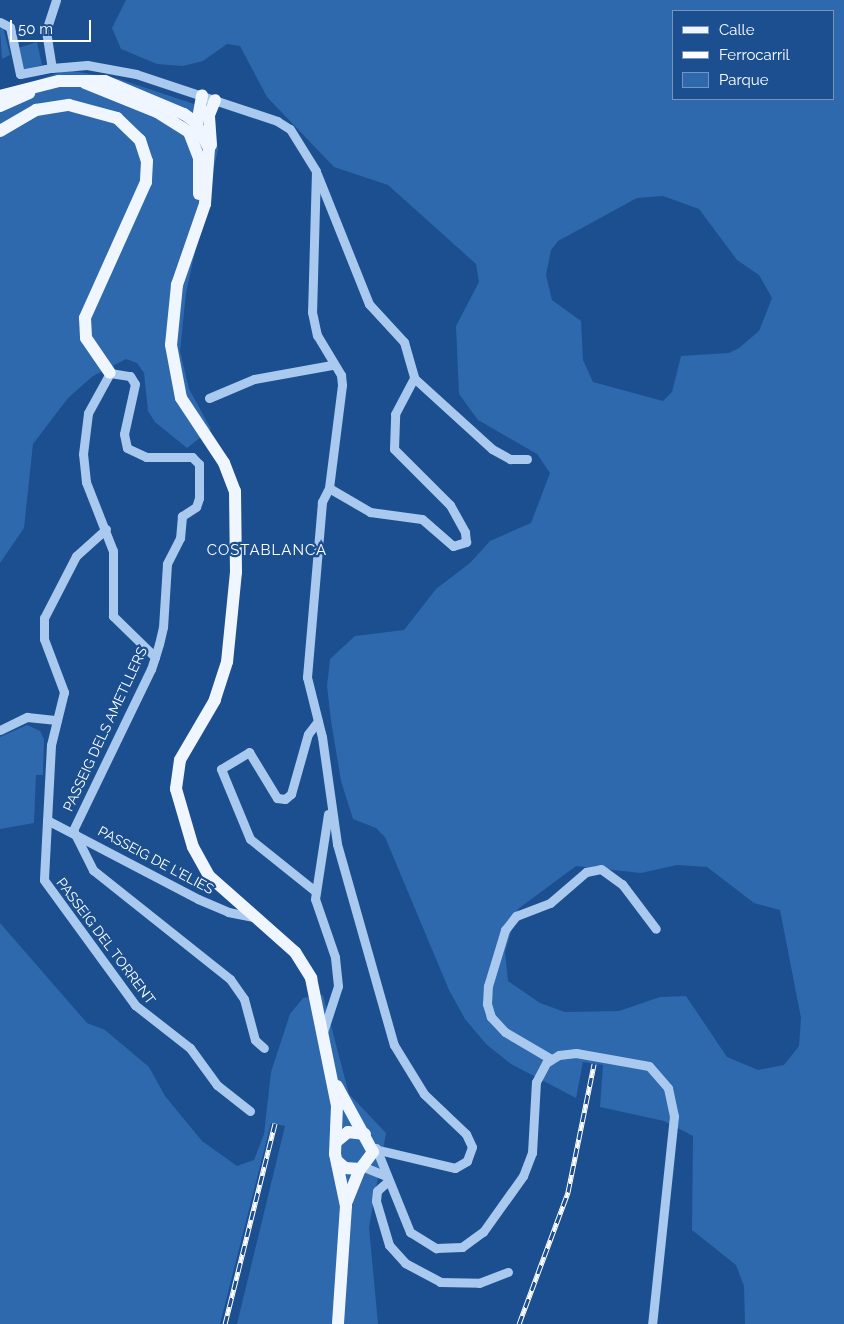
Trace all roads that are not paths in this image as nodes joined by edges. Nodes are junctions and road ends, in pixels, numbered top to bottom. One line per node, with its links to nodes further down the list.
1 (56, 0): 3 (street)
2 (0, 22): 3 (street)
3 (52, 68): 7 (street)
4 (73, 80): 5 (main road); 9 (main road); 11 (main road)
5 (44, 84): 6 (main road); 8 (main road)
6 (0, 96)
7 (208, 98): 10 (main road); 11 (main road); 15 (street)
8 (0, 106)
9 (157, 112): 11 (main road); 13 (main road)
10 (209, 115): 11 (main road); 14 (main road)
11 (195, 122): 13 (main road); 14 (main road)
12 (0, 131): 18 (main road)
13 (198, 150): 16 (main road)
14 (210, 160): 16 (main road)
15 (316, 171): 17 (street); 19 (street)
16 (188, 248): 32 (main road)
17 (332, 365): 20 (street); 22 (street)
18 (110, 373): 23 (street); 24 (street, PASSEIG DELS AMETLLERS)
19 (414, 378): 21 (street); 22 (street)
20 (209, 398)
21 (527, 459)
22 (328, 488): 26 (street)
23 (106, 529): 24 (street); 25 (street, PASSEIG DEL TORRENT)
24 (155, 657): 30 (street, PASSEIG DELS AMETLLERS)
25 (56, 720): 27 (street); 29 (street, PASSEIG DEL TORRENT)
26 (318, 721): 28 (street); 31 (street)
27 (0, 730)
28 (329, 806): 31 (street); 39 (street)
29 (47, 820): 30 (street, PASSEIG DE L'ELIES); 38 (street, PASSEIG DEL TORRENT)
30 (72, 830): 32 (street, PASSEIG DE L'ELIES); 35 (street)
31 (315, 892): 34 (street)
32 (254, 917): 34 (main road)
33 (656, 929): 36 (street)
34 (323, 1032): 37 (main road)
35 (264, 1048)
36 (551, 1059): 43 (street); 47 (street)
37 (332, 1077): 39 (main road); 40 (main road)
38 (250, 1111)
39 (371, 1141): 40 (main road); 42 (main road); 43 (street)
40 (337, 1142): 41 (main road)
41 (338, 1162): 42 (main road); 44 (main road)
42 (362, 1168): 43 (street); 44 (main road)
43 (385, 1179): 45 (street)
44 (346, 1206): 46 (main road)
45 (508, 1272)
46 (338, 1324)
47 (652, 1324)

